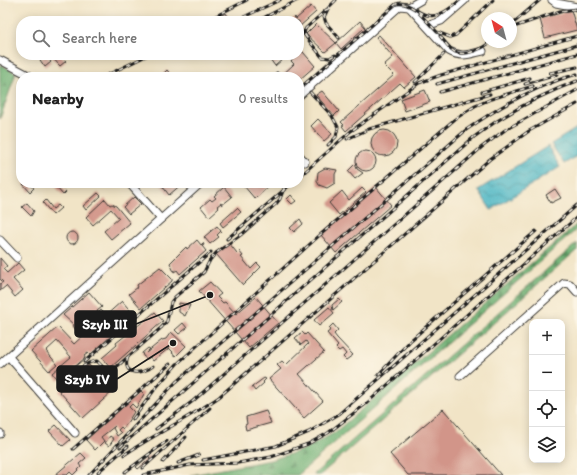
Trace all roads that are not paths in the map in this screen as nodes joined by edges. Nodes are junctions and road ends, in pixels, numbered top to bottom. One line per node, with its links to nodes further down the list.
1 (421, 0): 4 (street)
2 (465, 0): 6 (street)
3 (552, 0): 5 (street)
4 (409, 7): 6 (street); 10 (street)
5 (577, 7)
6 (427, 26): 7 (street)
7 (483, 50)
8 (0, 60): 9 (street)
9 (24, 72)
10 (304, 92)
11 (133, 188): 13 (street)
12 (195, 188): 13 (street)
13 (161, 219): 17 (street)
14 (0, 240): 15 (street)
15 (16, 258)
16 (577, 292): 19 (street)
17 (9, 357): 18 (street); 20 (street)
18 (0, 364)
19 (460, 376)
20 (75, 433)

